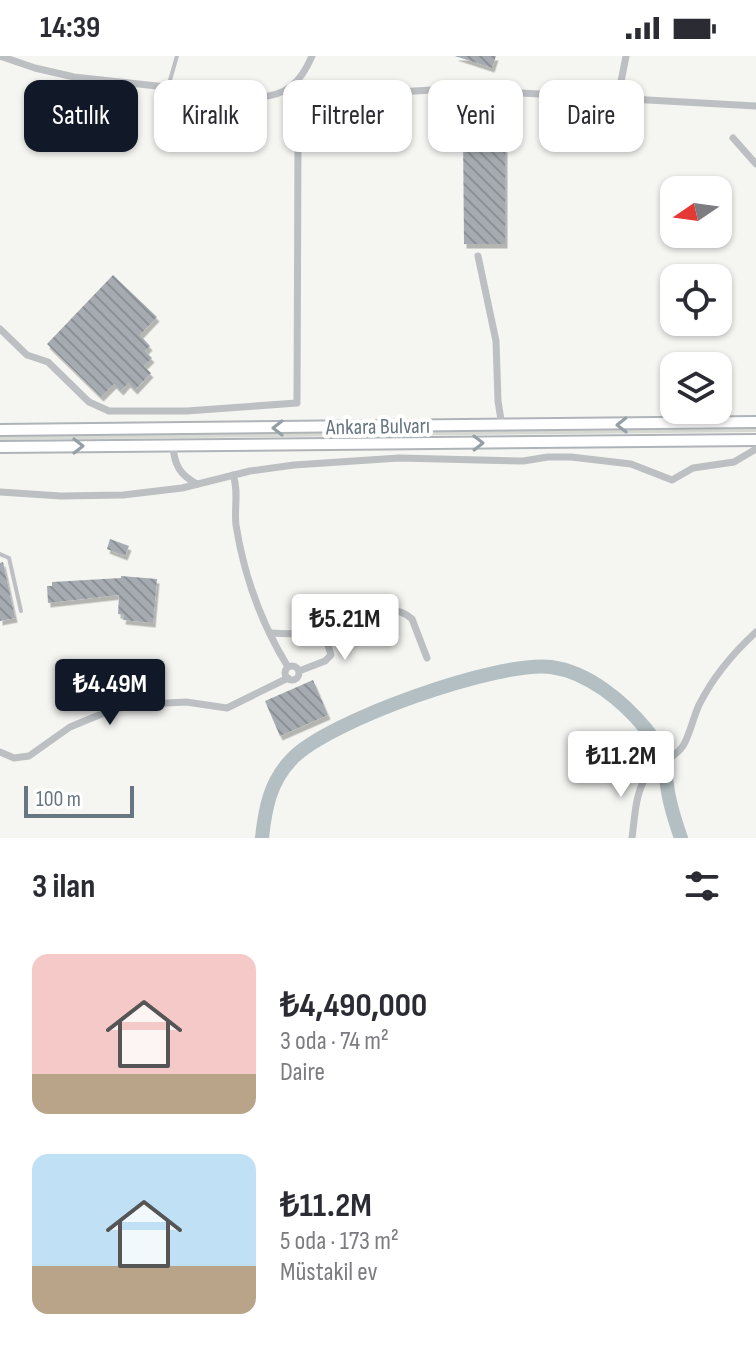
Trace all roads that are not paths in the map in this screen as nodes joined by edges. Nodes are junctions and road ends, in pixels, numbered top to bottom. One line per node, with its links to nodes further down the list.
1 (0, 56): 8 (street)
2 (177, 56): 5 (lane)
3 (312, 56): 6 (street)
4 (626, 56): 7 (street)
5 (170, 80)
6 (297, 80)
7 (621, 80)
8 (154, 86)
9 (412, 91): 10 (street)
10 (539, 93)
11 (644, 99): 12 (street)
12 (756, 106)
13 (733, 138): 15 (street)
14 (298, 152): 18 (street)
15 (756, 164)
16 (478, 256): 20 (street)
17 (0, 329): 18 (street)
18 (112, 411): 21 (street)
19 (756, 422): 20 (main road, Ankara Bulvarı, one-way to 20)
20 (502, 426): 21 (main road, Ankara Bulvarı, one-way to 21)
21 (112, 428): 22 (main road, Ankara Bulvarı)
22 (0, 430)
23 (756, 440): 24 (main road, Ankara Bulvarı, one-way to 23)
24 (173, 445): 25 (main road, Ankara Bulvarı, one-way to 24); 28 (street)
25 (0, 447)
26 (756, 449): 27 (street)
27 (233, 475): 28 (street); 34 (street)
28 (197, 484): 29 (street)
29 (0, 492)
30 (0, 554): 31 (lane)
31 (21, 611)
32 (316, 632): 34 (street); 35 (street); 37 (street)
33 (756, 632): 40 (street)
34 (270, 633): 36 (street)
35 (427, 658)
36 (288, 667): 37 (street); 38 (street)
37 (299, 671): 38 (street)
38 (288, 678): 39 (street)
39 (0, 752)
40 (632, 838)

